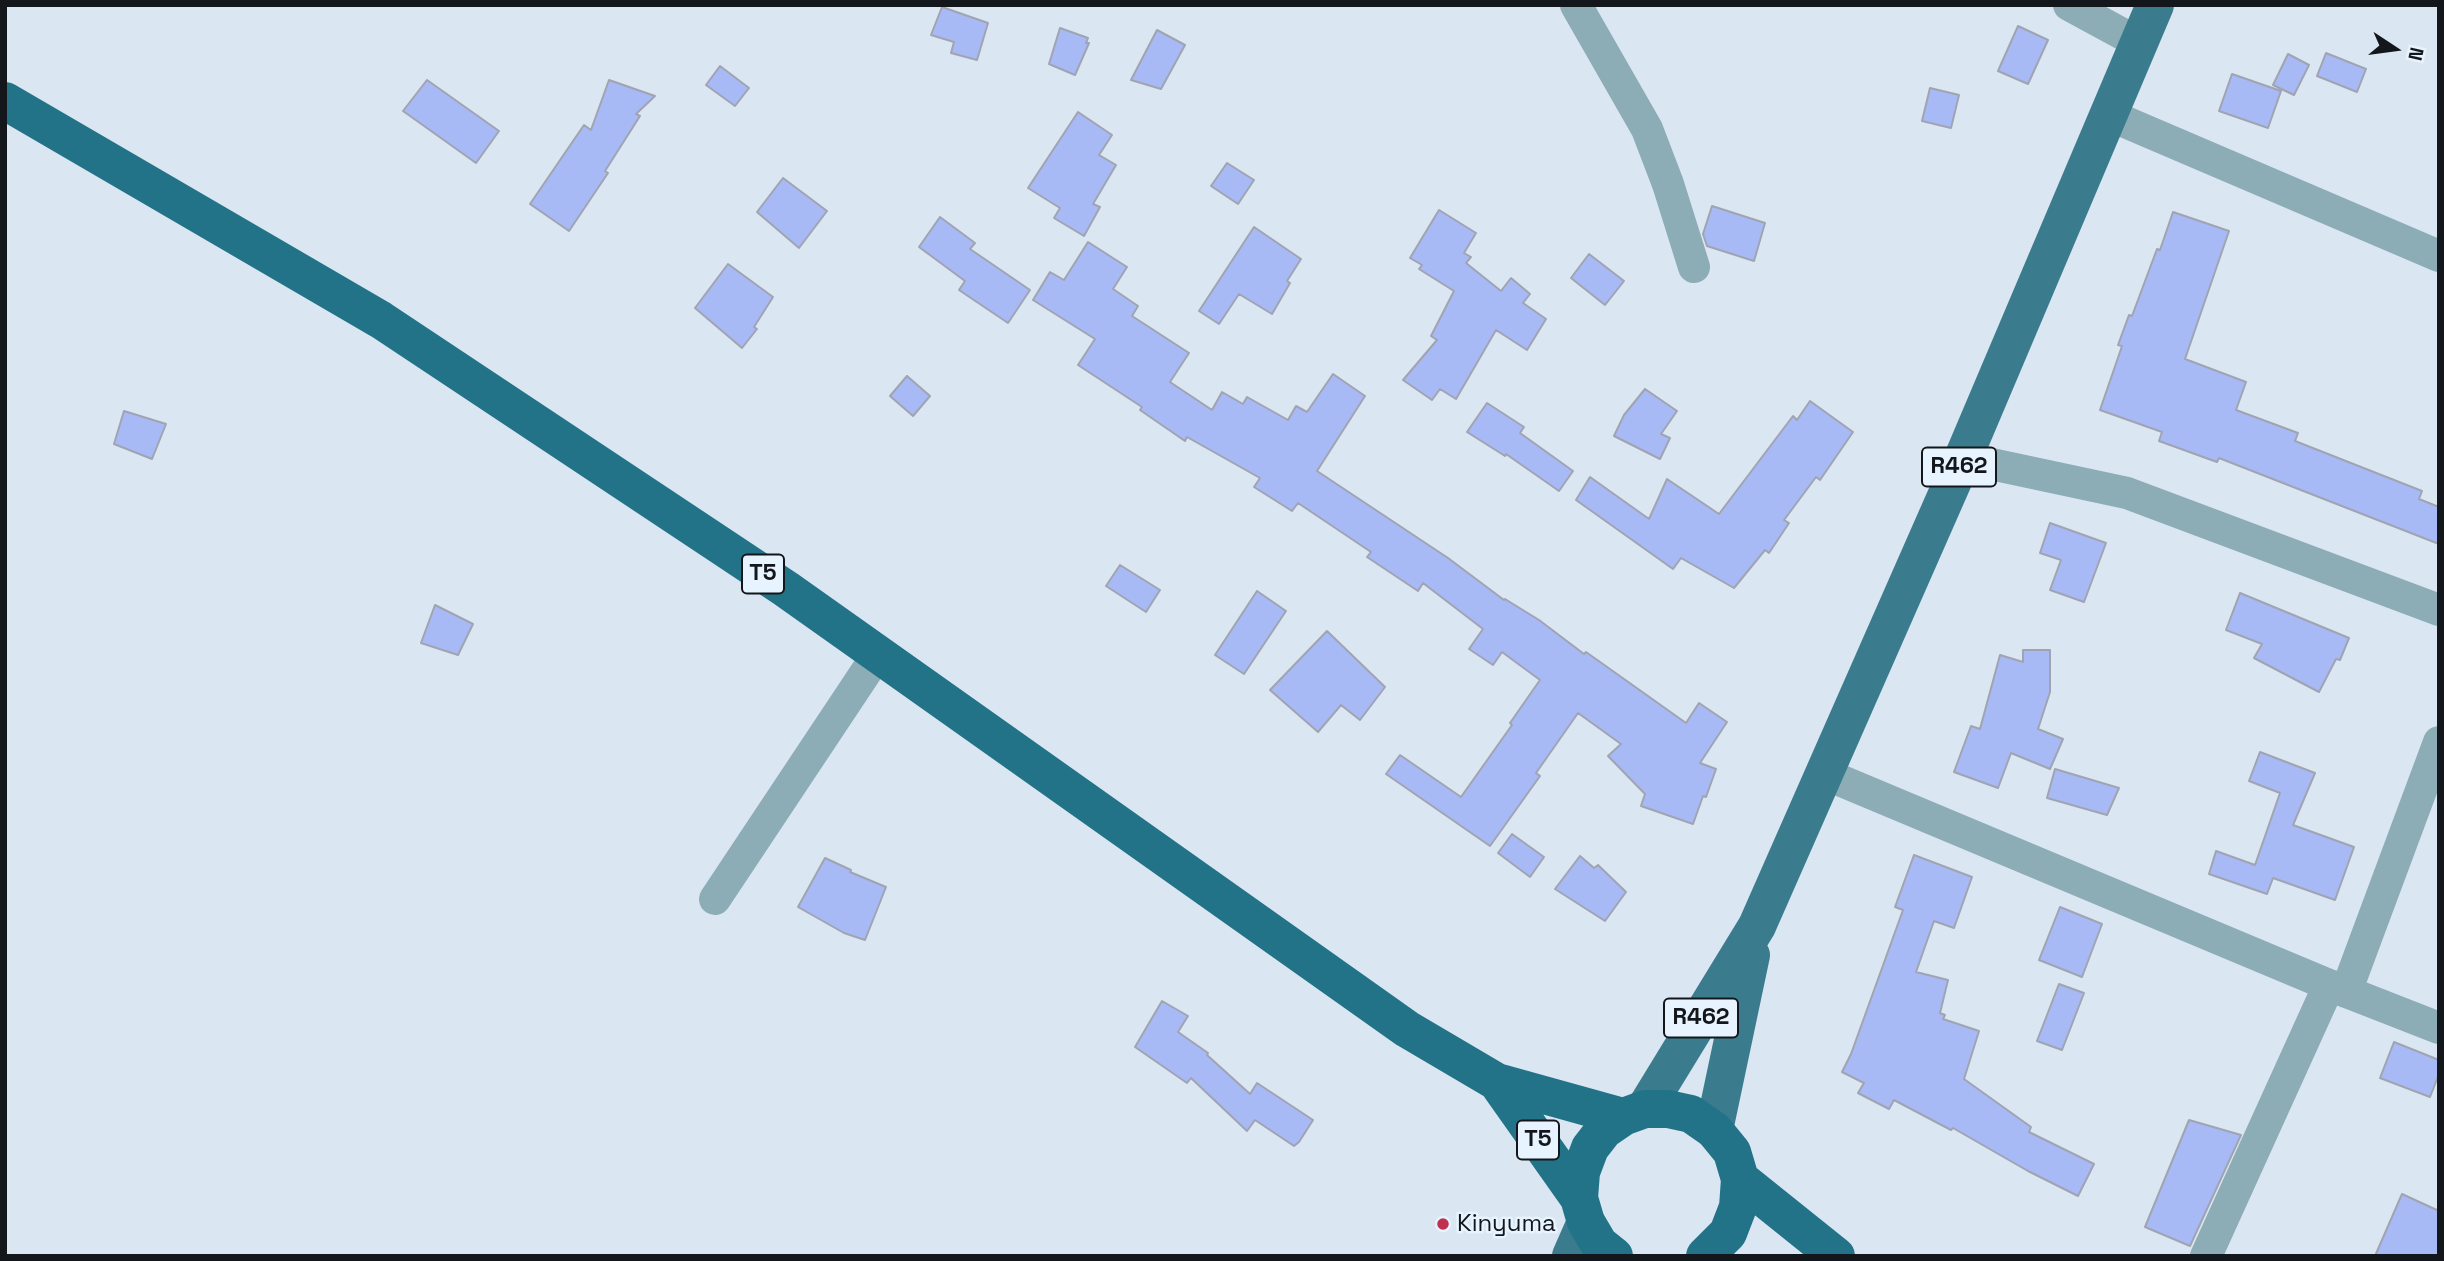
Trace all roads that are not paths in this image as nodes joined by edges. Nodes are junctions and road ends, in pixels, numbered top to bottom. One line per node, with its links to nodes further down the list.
1 (1576, 5): 8 (street)
2 (2069, 5): 4 (street)
3 (2155, 5): 4 (main road, R462)
4 (2139, 43): 6 (main road, R462)
5 (5, 102): 11 (highway, T5)
6 (2109, 115): 7 (street); 9 (main road, R462)
7 (2439, 256)
8 (1694, 267)
9 (1964, 458): 10 (street); 13 (main road, R462)
10 (2439, 610)
11 (877, 654): 14 (street); 18 (highway, T5)
12 (2439, 742): 16 (street)
13 (1825, 774): 15 (main road, R462); 16 (street)
14 (715, 899)
15 (1757, 926): 19 (main road, R462); 20 (main road, R462)
16 (2337, 988): 17 (street); 26 (street)
17 (2439, 1028)
18 (1497, 1082): 19 (highway, T5); 22 (highway, T5)
19 (1634, 1113): 20 (highway); 22 (highway)
20 (1714, 1130): 21 (highway)
21 (1740, 1179): 23 (highway); 25 (highway)
22 (1579, 1225): 24 (highway)
23 (1715, 1254)
24 (1614, 1256)
25 (1836, 1256)
26 (2206, 1256)

